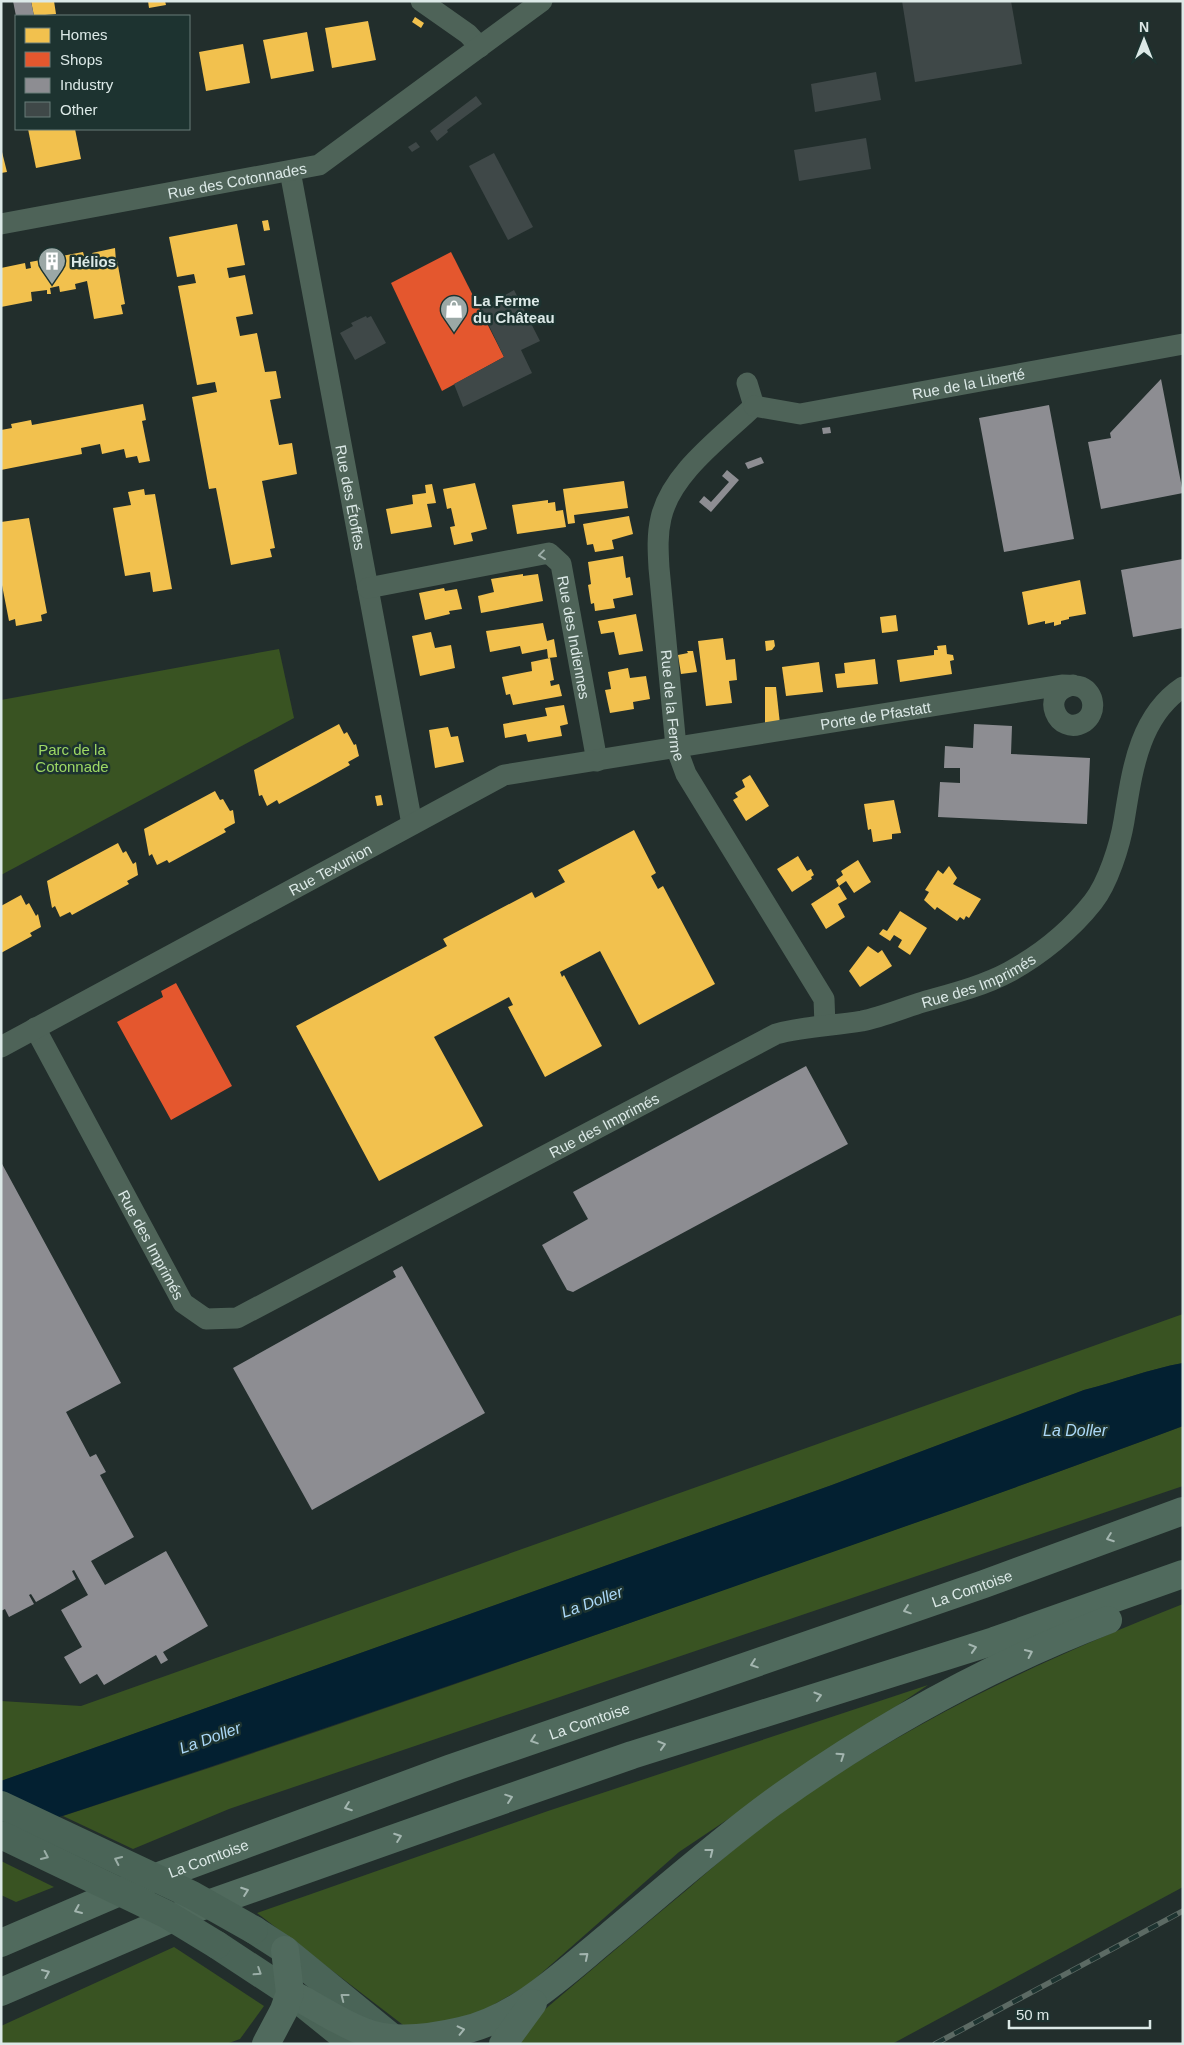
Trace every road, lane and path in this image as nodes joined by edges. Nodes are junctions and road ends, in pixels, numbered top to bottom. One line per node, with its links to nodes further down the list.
1 (421, 1): 3 (street)
2 (542, 1): 3 (street, Rue des Cotonnades)
3 (480, 47): 4 (street, Rue des Cotonnades)
4 (290, 171): 5 (street, Rue des Cotonnades); 9 (street, Rue des Étoffes)
5 (1, 224)
6 (1183, 344): 8 (street, Rue de la Liberté)
7 (747, 383): 8 (street)
8 (754, 406): 12 (street, Rue de la Ferme)
9 (368, 588): 13 (street, Rue des Indiennes, one-way to 9); 14 (street, Rue des Étoffes)
10 (1073, 685): 12 (street, Porte de Pfastatt)
11 (1183, 687): 15 (street, Rue des Imprimés)
12 (676, 747): 13 (street, Rue Texunion); 15 (street, Rue de la Ferme)
13 (597, 761): 14 (street, Rue Texunion)
14 (412, 824): 16 (street, Rue Texunion)
15 (824, 1025): 16 (street, Rue des Imprimés)
16 (35, 1028): 17 (street, Rue Texunion)
17 (1, 1047)
18 (1183, 1511): 23 (highway, La Comtoise, one-way to 23)
19 (1183, 1574): 26 (highway, one-way to 19)
20 (1183, 1582): 25 (highway, one-way to 20)
21 (1, 1805): 24 (main road, one-way to 21, bridge)
22 (1, 1835): 27 (main road, one-way to 27, bridge)
23 (1, 1943)
24 (285, 1950): 27 (highway); 28 (main road, one-way to 24)
25 (547, 1987): 28 (highway, one-way to 25); 31 (highway)
26 (1, 1992)
27 (290, 1993): 28 (highway); 29 (highway); 30 (main road)
28 (398, 2041)
29 (266, 2044)
30 (353, 2044)
31 (503, 2044)

